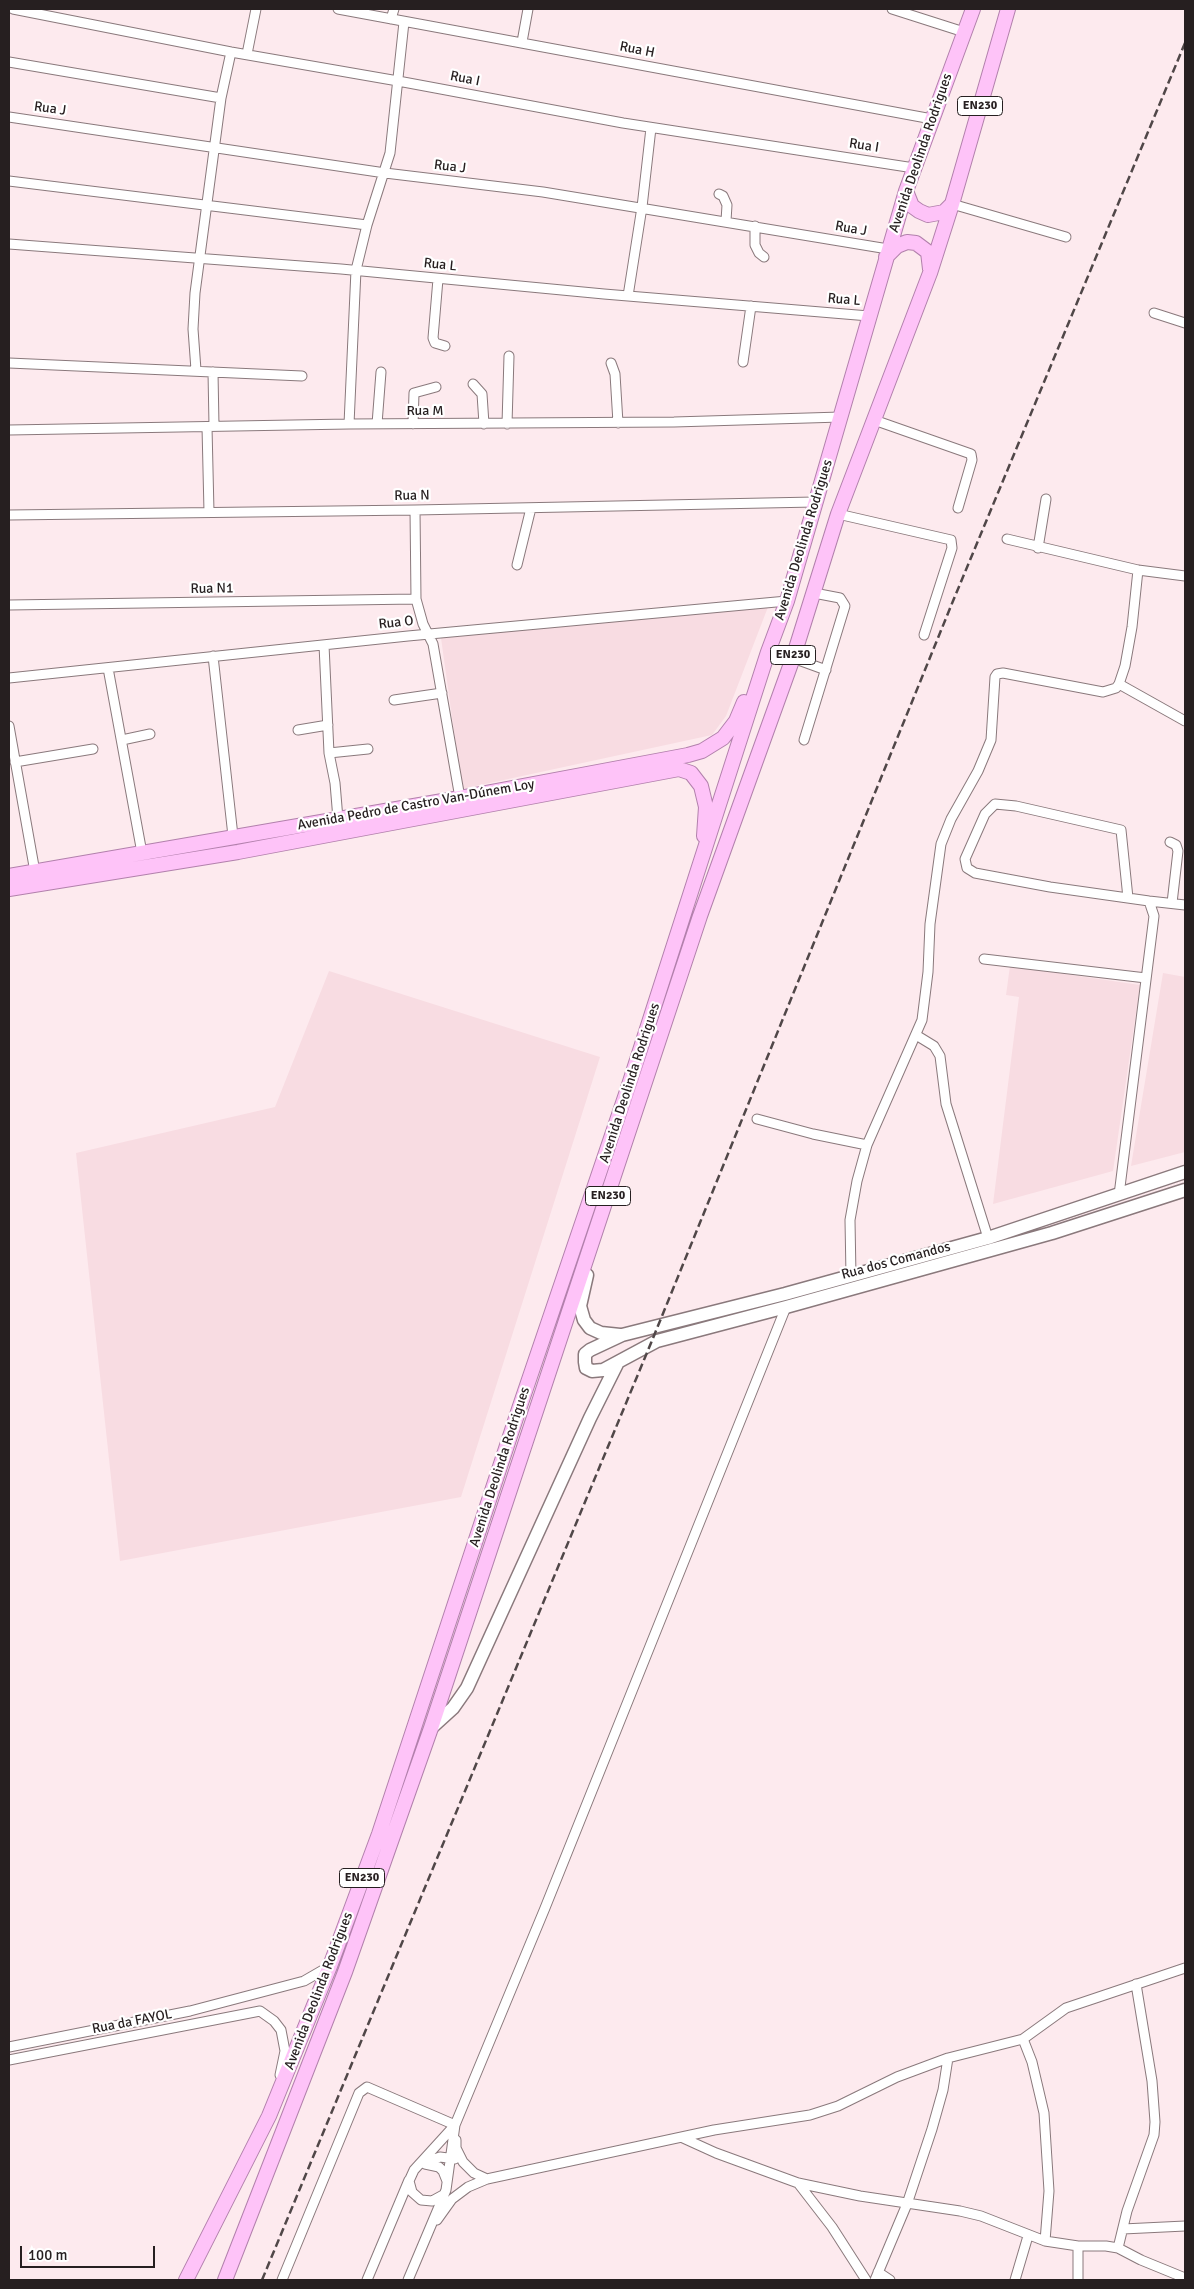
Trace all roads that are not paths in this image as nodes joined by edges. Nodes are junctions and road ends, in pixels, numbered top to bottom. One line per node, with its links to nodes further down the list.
1 (13, 9): 13 (street, Rua I)
2 (256, 9): 14 (street)
3 (338, 9): 9 (street, Rua H)
4 (394, 9): 9 (street)
5 (528, 9): 12 (street)
6 (892, 9): 11 (street)
7 (973, 9): 11 (highway, Avenida Deolinda Rodrigues / EN230)
8 (1008, 9): 27 (highway, Avenida Deolinda Rodrigues / EN230)
9 (390, 19): 10 (street, Rua H)
10 (404, 22): 12 (street, Rua H); 16 (street)
11 (964, 32): 19 (highway, Avenida Deolinda Rodrigues / EN230)
12 (522, 42): 19 (street, Rua H)
13 (231, 52): 14 (street, Rua I); 17 (street)
14 (247, 54): 16 (street, Rua I)
15 (9, 62): 17 (street)
16 (398, 81): 20 (street, Rua I); 23 (street)
17 (221, 98): 21 (street)
18 (9, 117): 21 (street, Rua J)
19 (932, 119): 22 (highway, Avenida Deolinda Rodrigues / EN230)
20 (651, 128): 22 (street, Rua I); 29 (street)
21 (215, 147): 23 (street, Rua J); 28 (street)
22 (914, 168): 25 (highway, Avenida Deolinda Rodrigues / EN230)
23 (385, 173): 29 (street, Rua J); 31 (street)
24 (9, 181): 28 (street)
25 (906, 191): 27 (highway); 35 (highway, Avenida Deolinda Rodrigues / EN230)
26 (719, 194): 30 (street)
27 (952, 204): 33 (street); 39 (highway, Avenida Deolinda Rodrigues / EN230)
28 (207, 205): 31 (street); 37 (street)
29 (642, 208): 30 (street, Rua J); 41 (street)
30 (726, 221): 32 (street, Rua J)
31 (367, 224): 38 (street)
32 (755, 226): 35 (street, Rua J); 36 (street)
33 (1066, 237)
34 (9, 244): 37 (street, Rua L)
35 (886, 254): 39 (highway); 44 (highway, Avenida Deolinda Rodrigues / EN230)
36 (764, 257)
37 (200, 259): 38 (street, Rua L); 51 (street)
38 (356, 270): 40 (street, Rua L); 60 (street)
39 (930, 272): 58 (highway, Avenida Deolinda Rodrigues / EN230)
40 (438, 279): 41 (street, Rua L); 46 (street)
41 (628, 296): 42 (street, Rua L)
42 (750, 306): 44 (street, Rua L); 49 (street)
43 (1154, 313): 45 (street)
44 (869, 316): 57 (highway, Avenida Deolinda Rodrigues / EN230)
45 (1185, 323)
46 (445, 346)
47 (509, 356): 64 (street)
48 (9, 362): 51 (street)
49 (743, 362)
50 (611, 363): 59 (street)
51 (196, 370): 52 (street)
52 (213, 372): 54 (street); 65 (street)
53 (381, 372): 61 (street)
54 (302, 376)
55 (473, 384): 63 (street)
56 (436, 387): 62 (street)
57 (841, 417): 59 (street, Rua M); 68 (highway, Avenida Deolinda Rodrigues / EN230)
58 (874, 420): 70 (street); 73 (highway, Avenida Deolinda Rodrigues / EN230)
59 (618, 423): 64 (street, Rua M)
60 (348, 424): 61 (street, Rua M); 65 (street, Rua M)
61 (376, 424): 62 (street, Rua M)
62 (413, 424): 63 (street, Rua M)
63 (484, 424): 64 (street, Rua M)
64 (507, 424)
65 (211, 427): 66 (street, Rua M); 72 (street)
66 (9, 430)
67 (1046, 499): 76 (street)
68 (815, 502): 69 (street, Rua N); 82 (highway, Avenida Deolinda Rodrigues / EN230)
69 (530, 508): 71 (street, Rua N); 77 (street)
70 (958, 508)
71 (415, 510): 72 (street, Rua N); 81 (street)
72 (209, 512): 74 (street, Rua N)
73 (838, 514): 80 (highway, Avenida Deolinda Rodrigues / EN230); 85 (street)
74 (9, 515)
75 (1007, 539): 76 (street)
76 (1038, 548): 78 (street)
77 (517, 565)
78 (1138, 570): 79 (street); 93 (street)
79 (1185, 576)
80 (814, 592): 89 (highway, Avenida Deolinda Rodrigues / EN230); 91 (street)
81 (416, 599): 83 (street, Rua N1); 84 (street)
82 (787, 601): 84 (street, Rua O); 87 (highway, Avenida Deolinda Rodrigues / EN230)
83 (9, 605)
84 (429, 634): 86 (street, Rua O); 94 (street)
85 (924, 635)
86 (324, 645): 88 (street, Rua O); 97 (street)
87 (768, 652): 107 (highway, Avenida Pedro de Castro Van-Dúnem Loy); 112 (highway, Avenida Deolinda Rodrigues / EN230)
88 (213, 656): 90 (street, Rua O); 109 (street)
89 (793, 658): 91 (street); 129 (highway, Avenida Deolinda Rodrigues / EN230)
90 (108, 668): 92 (street, Rua O); 101 (street)
91 (826, 670): 102 (street)
92 (9, 678)
93 (1119, 684): 96 (street); 123 (street)
94 (442, 693): 95 (street); 107 (street)
95 (394, 700)
96 (1185, 721)
97 (328, 725): 99 (street); 105 (street)
98 (9, 726): 106 (street)
99 (298, 730)
100 (150, 734): 101 (street)
101 (122, 740): 111 (street)
102 (804, 740)
103 (93, 749): 106 (street)
104 (368, 750): 105 (street)
105 (329, 754): 108 (street)
106 (15, 762): 113 (street)
107 (460, 798): 108 (highway, Avenida Pedro de Castro Van-Dúnem Loy)
108 (338, 818): 109 (highway, Avenida Pedro de Castro Van-Dúnem Loy)
109 (233, 836): 111 (highway, Avenida Pedro de Castro Van-Dúnem Loy)
110 (1170, 842): 118 (street)
111 (142, 853): 113 (highway, Avenida Pedro de Castro Van-Dúnem Loy)
112 (702, 859): 115 (highway, Avenida Pedro de Castro Van-Dúnem Loy); 136 (highway, Avenida Deolinda Rodrigues / EN230)
113 (35, 872): 114 (highway, Avenida Pedro de Castro Van-Dúnem Loy)
114 (9, 876)
115 (9, 889)
116 (1128, 898): 116 (street); 117 (street)
117 (1149, 901): 118 (street); 120 (street)
118 (1168, 903): 119 (street); 120 (street)
119 (1185, 905)
120 (1154, 916): 122 (street)
121 (984, 959): 122 (street)
122 (1146, 978): 128 (street)
123 (916, 1034): 125 (street); 130 (street)
124 (757, 1120): 125 (street)
125 (868, 1145): 131 (street)
126 (1185, 1172): 128 (main road, Rua dos Comandos)
127 (1185, 1190): 132 (main road, Rua dos Comandos)
128 (1119, 1195): 130 (main road, Rua dos Comandos)
129 (595, 1238): 133 (main road); 135 (highway, Avenida Deolinda Rodrigues / EN230)
130 (988, 1238): 131 (main road, Rua dos Comandos)
131 (851, 1276): 133 (main road, Rua dos Comandos)
132 (786, 1307): 134 (main road, Rua dos Comandos); 144 (street)
133 (622, 1335): 134 (main road, Rua dos Comandos)
134 (617, 1364): 135 (main road)
135 (431, 1728): 164 (highway, Avenida Deolinda Rodrigues / EN230)
136 (330, 1966): 140 (street, Rua da FAYOL); 143 (highway, Avenida Deolinda Rodrigues / EN230)
137 (1185, 1968): 138 (street)
138 (1136, 1984): 139 (street); 155 (street)
139 (1023, 2039): 141 (street); 158 (street)
140 (9, 2047)
141 (948, 2058): 145 (street); 153 (street)
142 (9, 2060): 143 (street, Rua da FAYOL)
143 (269, 2116): 163 (highway, Avenida Deolinda Rodrigues / EN230)
144 (455, 2124): 146 (street); 147 (street); 148 (street); 165 (street)
145 (683, 2138): 150 (street); 151 (street)
146 (450, 2157): 147 (street); 148 (street); 152 (street)
147 (463, 2162): 150 (street)
148 (420, 2166): 149 (street); 152 (street)
149 (411, 2175): 152 (street); 166 (street)
150 (487, 2178): 156 (street)
151 (798, 2183): 153 (street); 168 (street)
152 (446, 2187): 156 (street)
153 (907, 2204): 157 (street); 161 (street)
154 (1185, 2226): 155 (street)
155 (1123, 2229): 160 (street)
156 (426, 2236): 167 (street)
157 (1028, 2236): 158 (street); 170 (street)
158 (1045, 2241): 159 (street)
159 (1078, 2246): 160 (street); 171 (street)
160 (1118, 2248): 162 (street)
161 (877, 2276): 169 (street)
162 (1185, 2278)
163 (186, 2280)
164 (225, 2280)
165 (282, 2280)
166 (367, 2280)
167 (408, 2280)
168 (866, 2280)
169 (890, 2280)
170 (1015, 2280)
171 (1078, 2280)

